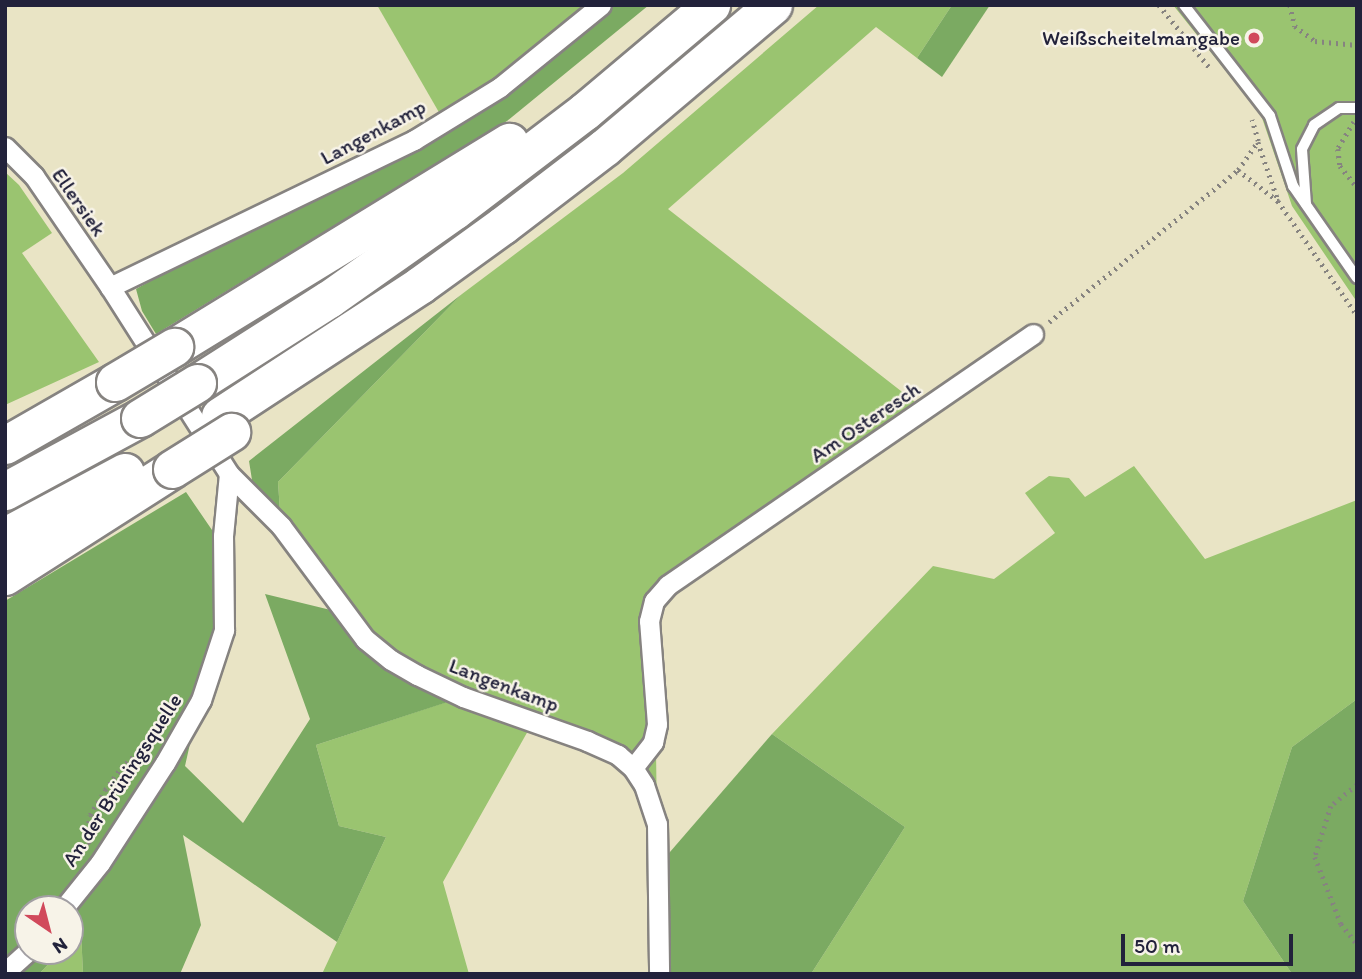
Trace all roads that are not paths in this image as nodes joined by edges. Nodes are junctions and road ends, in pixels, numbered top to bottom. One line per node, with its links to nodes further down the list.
1 (601, 5): 10 (street, Langenkamp)
2 (683, 5): 12 (highway, bridge)
3 (711, 5): 15 (highway, bridge)
4 (1184, 5): 8 (lane)
5 (768, 10): 13 (highway)
6 (1357, 108): 8 (lane)
7 (5, 147): 10 (street, Ellersiek)
8 (1306, 205): 9 (lane)
9 (1357, 278)
10 (110, 287): 14 (street)
11 (1033, 334): 18 (street, Am Osteresch)
12 (5, 445)
13 (168, 460): 16 (highway); 17 (highway)
14 (229, 474): 18 (street, Langenkamp); 19 (street, An der Brüningsquelle)
15 (5, 491)
16 (5, 536)
17 (5, 576)
18 (633, 768): 20 (street)
19 (74, 895)
20 (659, 974)

